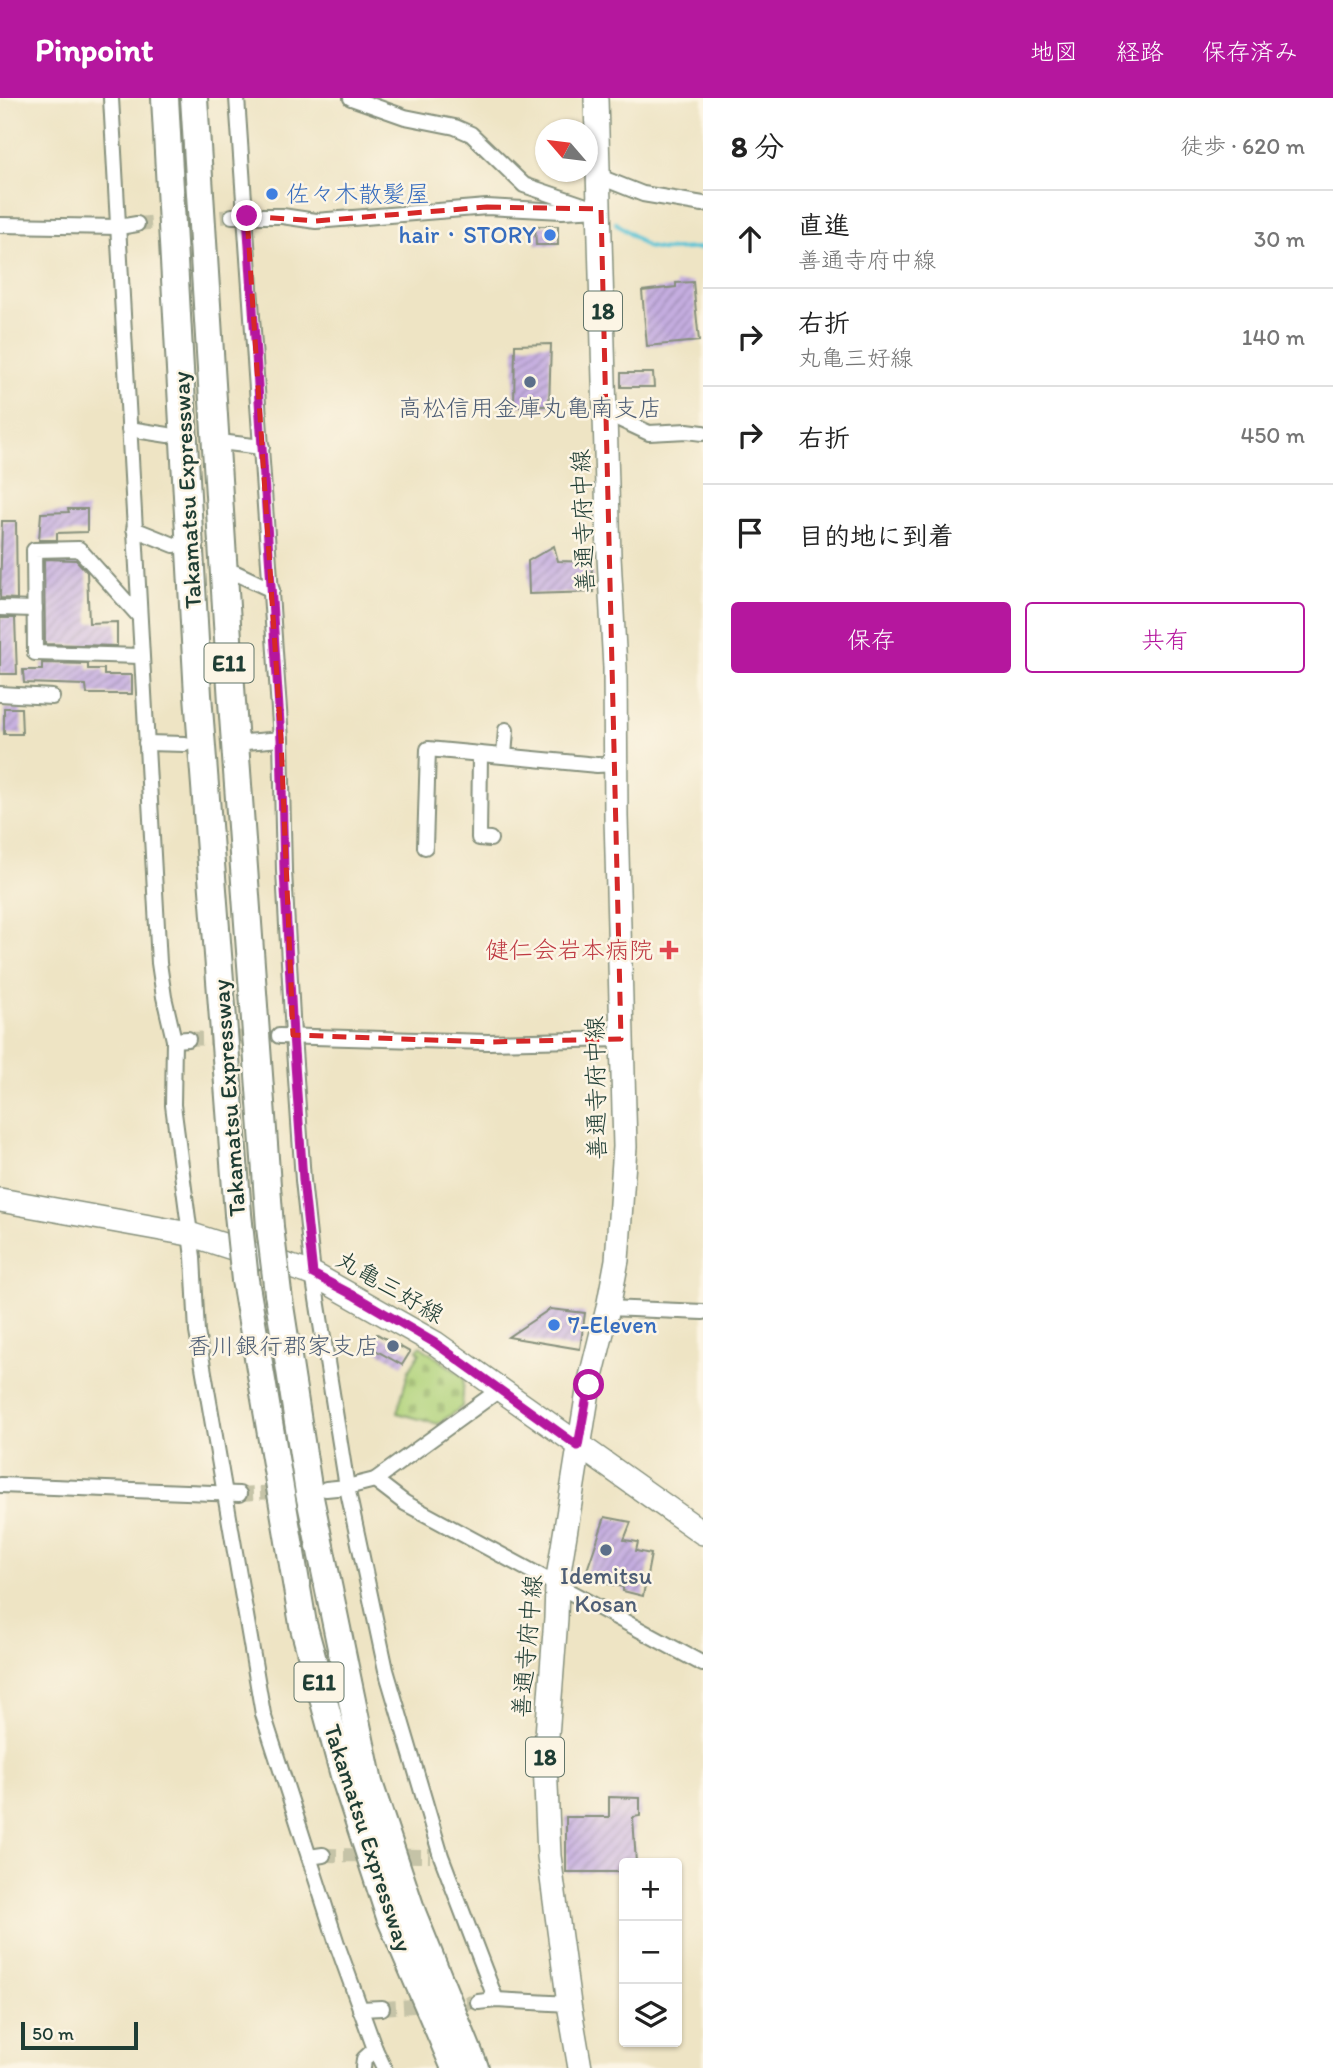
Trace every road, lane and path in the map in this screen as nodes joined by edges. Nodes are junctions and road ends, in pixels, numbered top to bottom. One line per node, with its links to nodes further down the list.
1 (111, 98): 14 (street)
2 (165, 98): 66 (highway, Takamatsu Expressway / E11, bridge)
3 (194, 98): 67 (highway, Takamatsu Expressway / E11, bridge)
4 (237, 98): 11 (street)
5 (351, 98): 9 (street)
6 (596, 98): 7 (main road, 善通寺府中線 / 18)
7 (600, 177): 8 (street); 9 (main road, 善通寺府中線 / 18)
8 (703, 204)
9 (601, 209): 11 (street); 15 (main road, 善通寺府中線 / 18)
10 (232, 216): 11 (street)
11 (247, 216): 20 (street)
12 (137, 224): 14 (street)
13 (0, 225): 14 (street)
14 (119, 227): 16 (street)
15 (606, 413): 17 (street); 38 (main road, 善通寺府中線 / 18)
16 (129, 429): 18 (street); 21 (street)
17 (703, 433)
18 (168, 435)
19 (228, 443): 20 (street)
20 (262, 447): 24 (street)
21 (134, 529): 22 (street); 27 (street)
22 (174, 545)
23 (236, 573): 24 (street)
24 (272, 590): 32 (street)
25 (0, 608): 26 (street)
26 (35, 609): 27 (street); 28 (street)
27 (139, 616): 28 (street)
28 (141, 656): 34 (street)
29 (0, 694): 30 (street)
30 (52, 697)
31 (506, 730): 37 (street)
32 (281, 739): 33 (street); 41 (street)
33 (246, 742)
34 (146, 743): 35 (street); 44 (street)
35 (185, 744)
36 (480, 754): 37 (street); 39 (street); 40 (street)
37 (505, 756): 38 (street)
38 (617, 764): 42 (main road, 善通寺府中線 / 18)
39 (490, 839)
40 (425, 847)
41 (286, 1036): 42 (street); 45 (street)
42 (621, 1038): 46 (main road, 善通寺府中線 / 18)
43 (0, 1200): 44 (main road, 丸亀三好線)
44 (189, 1234): 45 (main road, 丸亀三好線); 54 (street)
45 (313, 1274): 48 (main road, 丸亀三好線); 52 (street)
46 (608, 1308): 47 (street); 49 (main road, 善通寺府中線 / 18)
47 (703, 1312)
48 (499, 1390): 49 (main road, 丸亀三好線); 50 (street)
49 (578, 1446): 55 (main road, 丸亀三好線); 56 (main road, 善通寺府中線 / 18)
50 (374, 1480): 52 (street); 56 (street)
51 (0, 1485): 54 (street)
52 (347, 1487): 53 (street); 58 (street)
53 (326, 1489)
54 (231, 1494): 62 (street)
55 (703, 1533)
56 (556, 1584): 57 (street); 60 (main road, 善通寺府中線 / 18)
57 (703, 1664)
58 (496, 2000): 59 (street); 60 (street)
59 (478, 2002)
60 (569, 2004): 68 (main road, 善通寺府中線 / 18)
61 (382, 2008): 62 (street)
62 (360, 2009): 63 (street)
63 (375, 2049): 64 (street); 65 (street)
64 (363, 2068)
65 (384, 2068)
66 (454, 2068)
67 (475, 2068)
68 (580, 2068)

